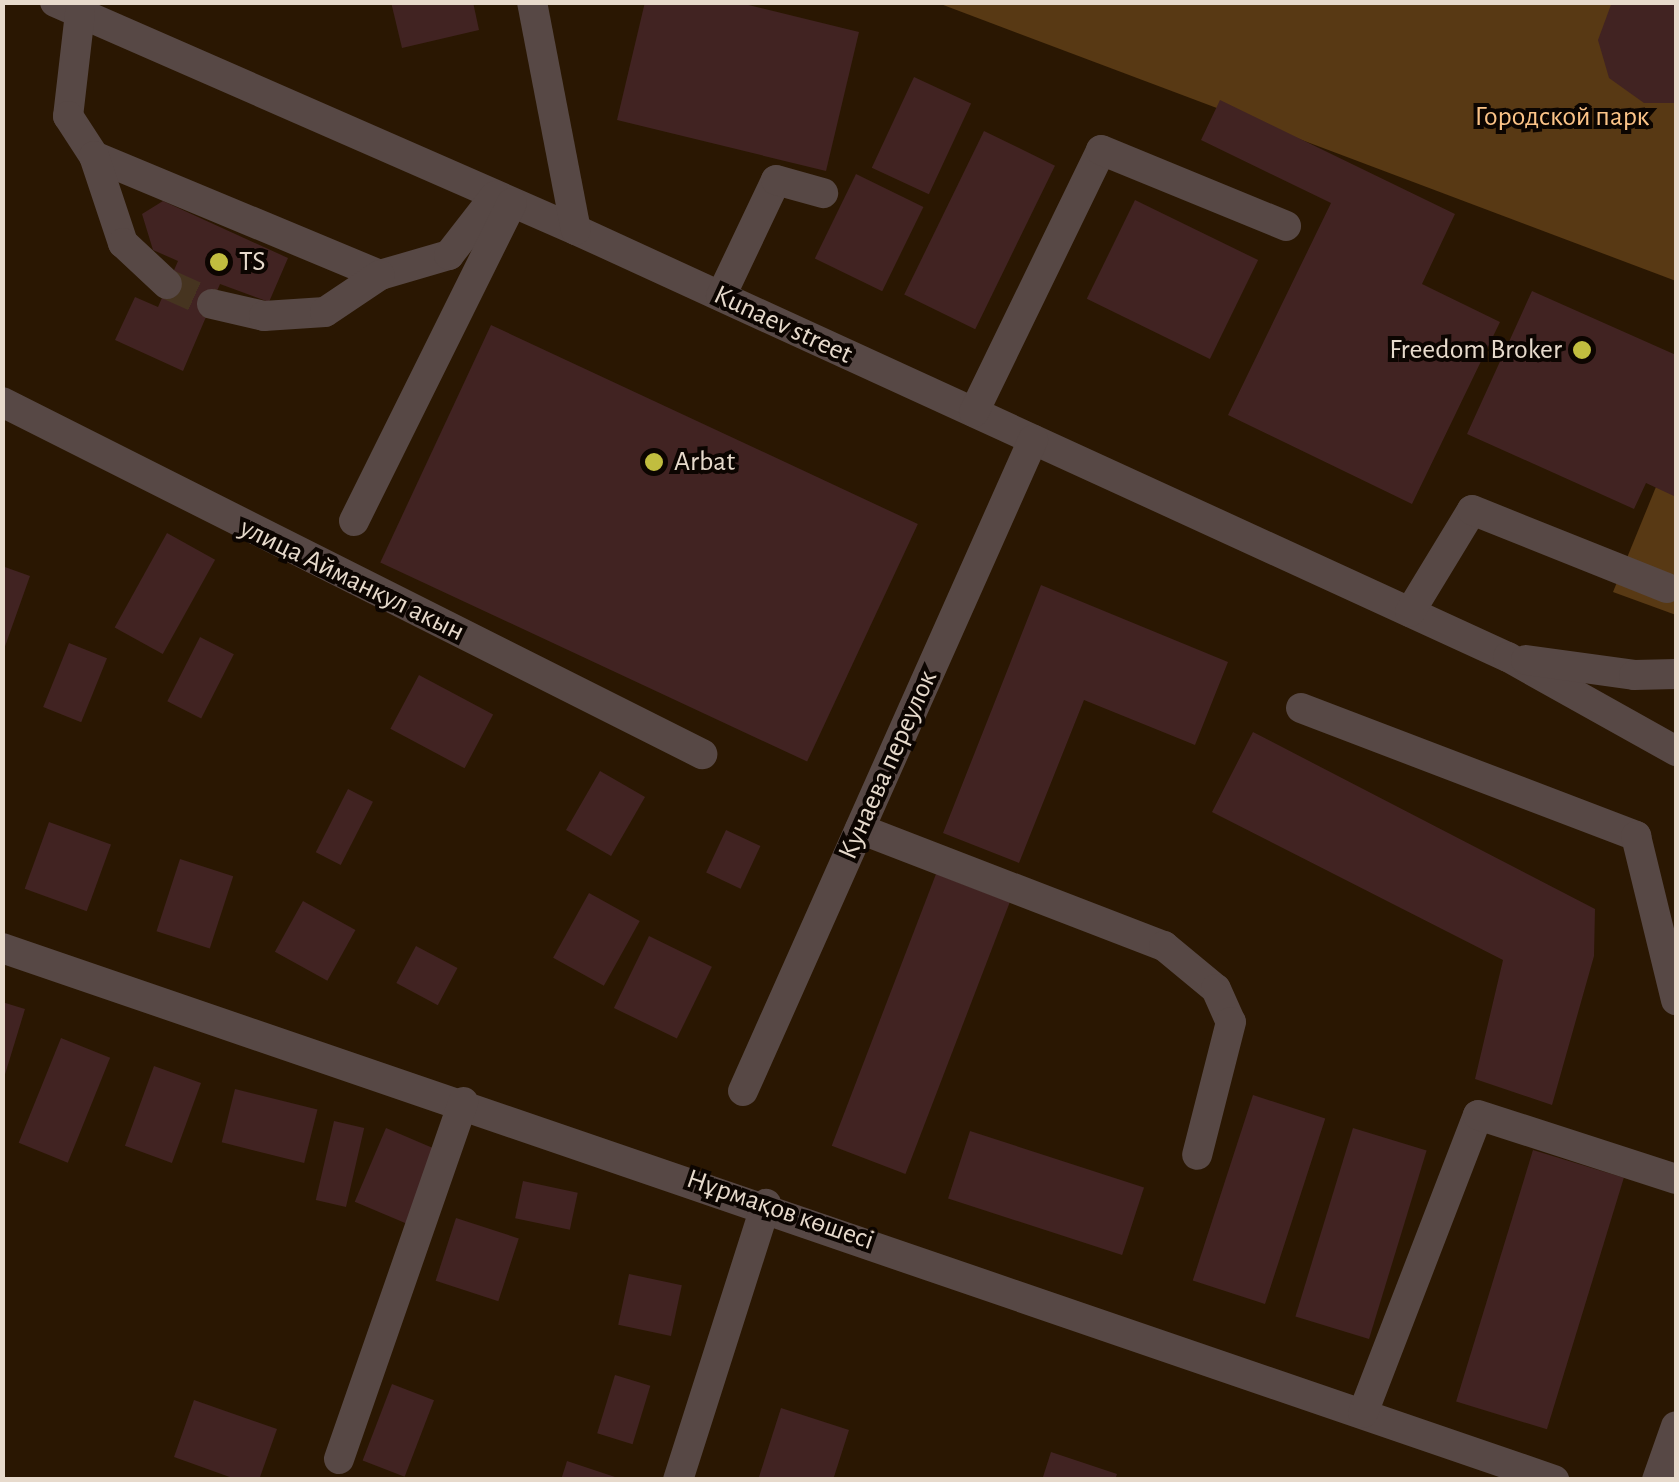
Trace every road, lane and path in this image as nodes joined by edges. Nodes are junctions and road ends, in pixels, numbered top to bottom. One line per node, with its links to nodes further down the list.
1 (532, 2): 7 (street)
2 (67, 8): 3 (street); 5 (street, Kunaev street)
3 (94, 156): 8 (street); 9 (street)
4 (823, 193): 10 (street)
5 (504, 200): 7 (street, Kunaev street); 8 (street); 15 (street)
6 (1286, 226): 13 (street)
7 (576, 230): 10 (street, Kunaev street)
8 (380, 275): 11 (street)
9 (168, 284)
10 (721, 296): 13 (street, Kunaev street)
11 (212, 304)
12 (2, 402): 22 (street, улица Айманкул акын)
13 (974, 412): 14 (street, Kunaev street)
14 (1033, 440): 17 (street, Kunaev street); 23 (street, Кунаева переулок)
15 (354, 522)
16 (1667, 588): 17 (street)
17 (1410, 612): 18 (street, Kunaev street)
18 (1508, 657): 19 (street); 21 (street)
19 (1676, 674)
20 (1301, 708): 25 (street)
21 (1676, 750)
22 (702, 754)
23 (860, 828): 26 (street, Кунаева переулок); 28 (street)
24 (2, 948): 27 (street, Нұрмақов көшесі)
25 (1676, 1000)
26 (743, 1091)
27 (463, 1102): 30 (street, Нұрмақов көшесі); 33 (street)
28 (1196, 1155)
29 (1676, 1179): 31 (street)
30 (766, 1204): 31 (street, Нұрмақов көшесі); 34 (street)
31 (1363, 1413): 35 (street, Нұрмақов көшесі)
32 (1676, 1426): 36 (street)
33 (339, 1458)
34 (678, 1480)
35 (1554, 1480)
36 (1658, 1480)

